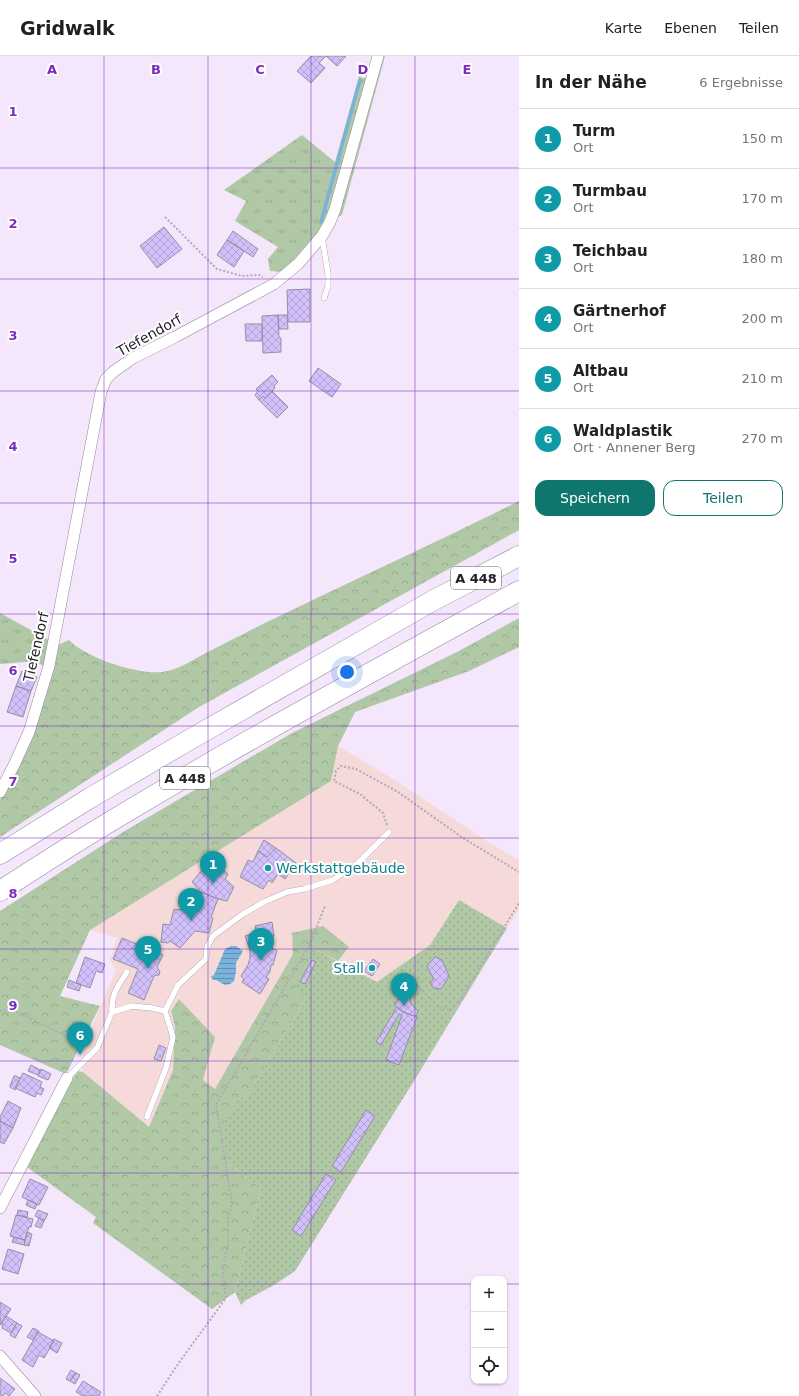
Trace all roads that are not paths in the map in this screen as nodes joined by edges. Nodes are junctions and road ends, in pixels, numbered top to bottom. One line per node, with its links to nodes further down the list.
1 (378, 56): 2 (street, Tiefendorf)
2 (322, 236): 3 (lane); 8 (street, Tiefendorf)
3 (324, 298)
4 (519, 542): 7 (highway)
5 (519, 556): 7 (highway, A 448)
6 (519, 591): 11 (highway, A 448)
7 (434, 600): 10 (highway, A 448)
8 (0, 792)
9 (390, 832): 13 (lane)
10 (0, 854)
11 (0, 891)
12 (127, 972): 14 (lane)
13 (165, 1011): 14 (lane); 16 (lane)
14 (112, 1012): 15 (lane)
15 (67, 1078): 17 (street)
16 (147, 1117)
17 (0, 1208)
18 (0, 1356): 19 (street)
19 (34, 1396)

